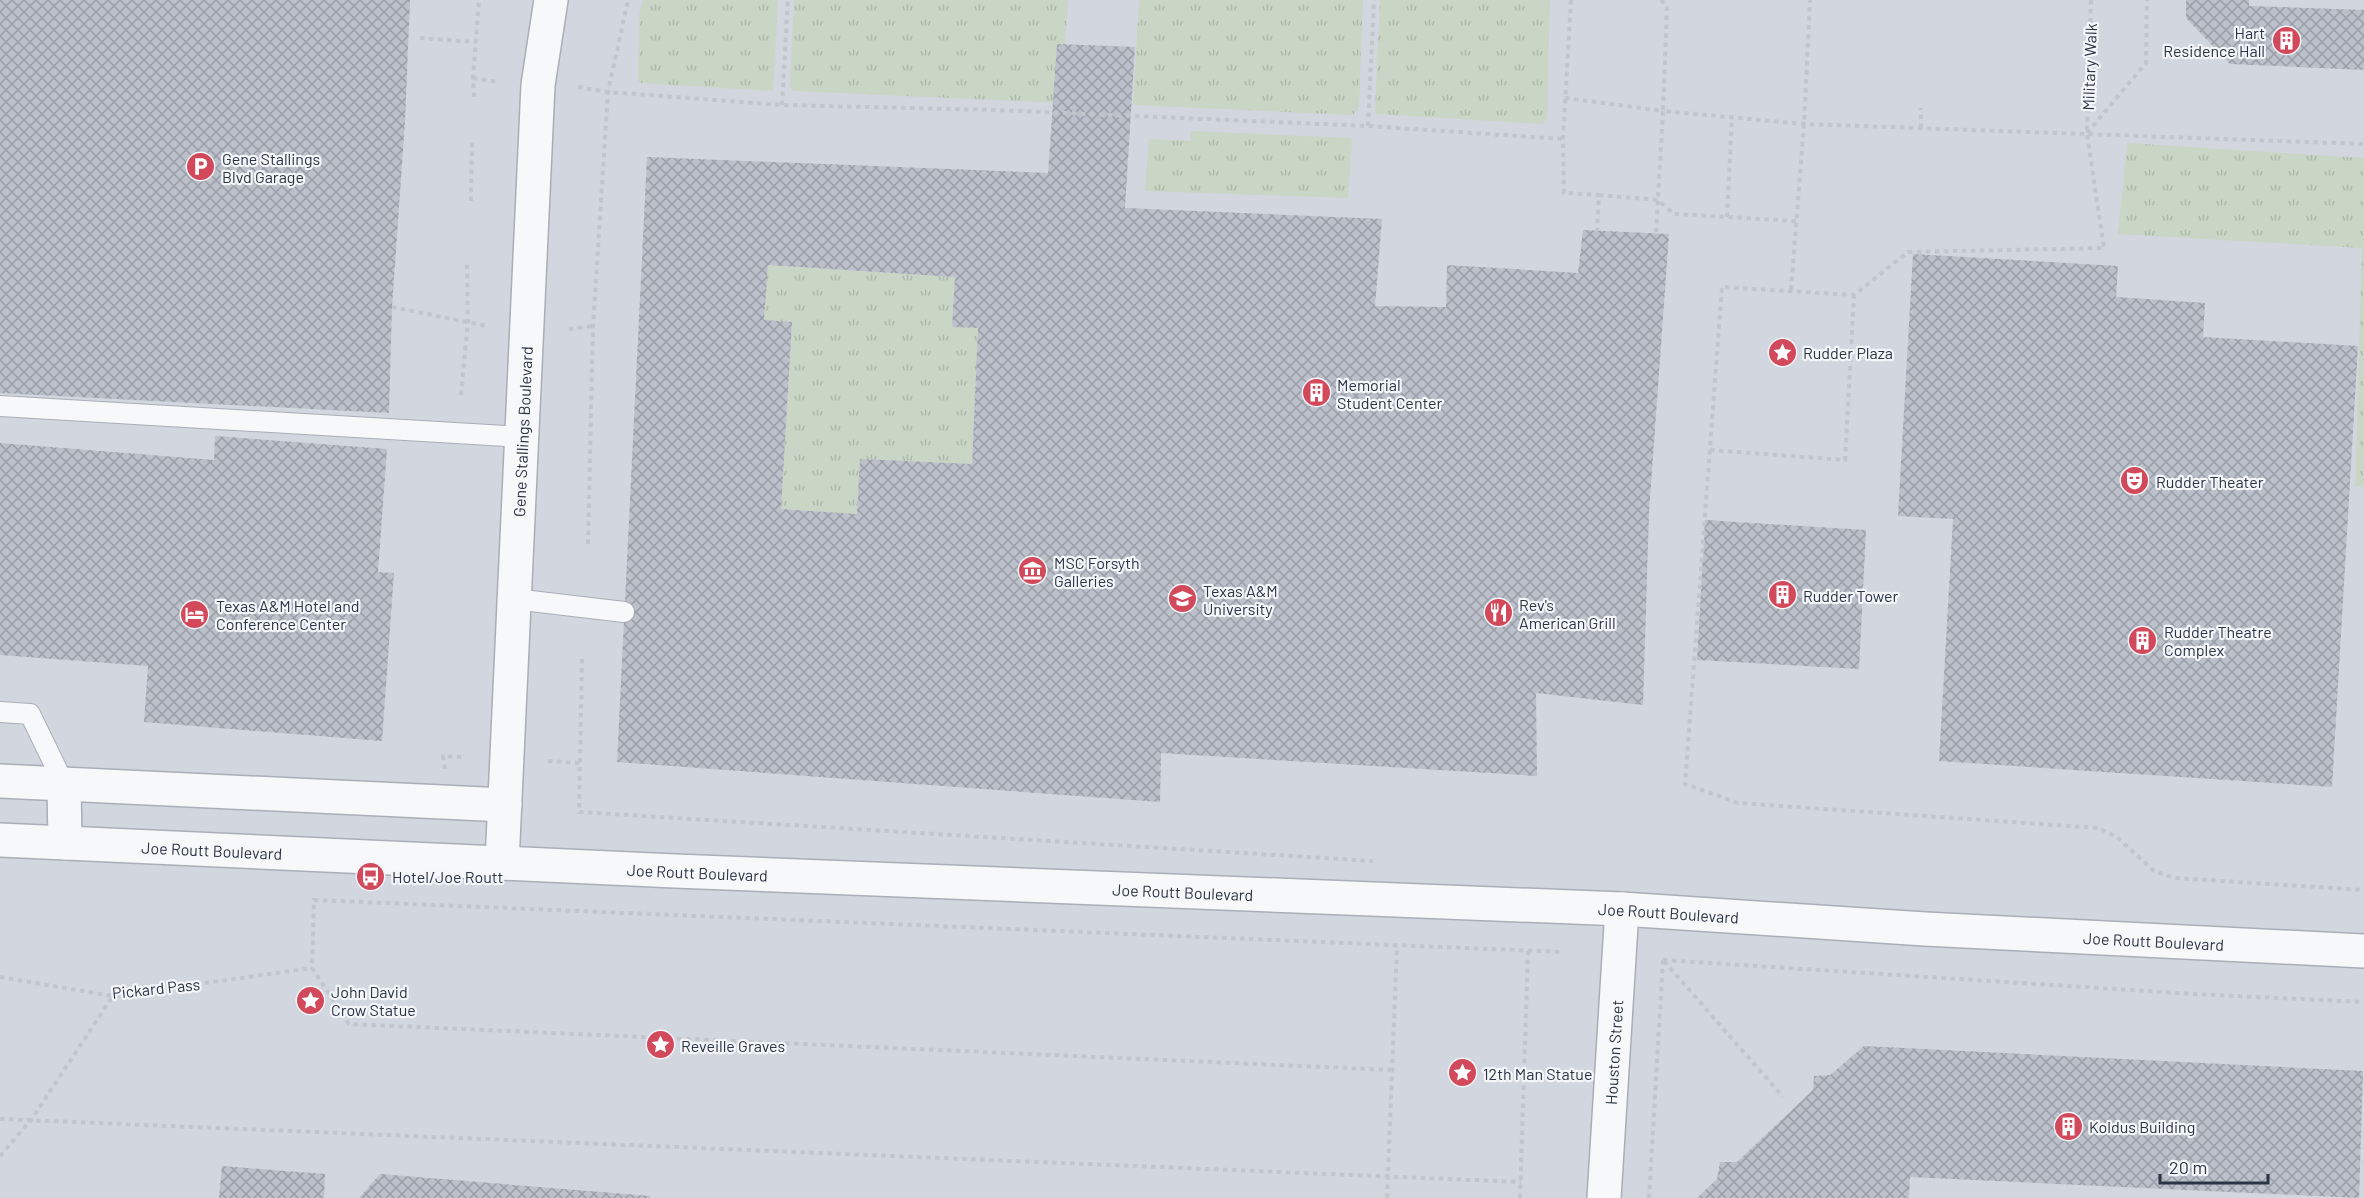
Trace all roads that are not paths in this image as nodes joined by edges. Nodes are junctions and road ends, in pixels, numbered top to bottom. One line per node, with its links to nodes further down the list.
1 (551, 0): 3 (street, Gene Stallings Boulevard)
2 (0, 406): 3 (lane)
3 (522, 437): 4 (street, Gene Stallings Boulevard)
4 (514, 599): 5 (lane); 9 (street, Gene Stallings Boulevard)
5 (624, 612)
6 (0, 712): 8 (lane)
7 (0, 781): 8 (street)
8 (64, 784): 9 (street); 11 (street)
9 (505, 805): 12 (street, Gene Stallings Boulevard)
10 (0, 840): 11 (street, Joe Routt Boulevard)
11 (65, 843): 12 (street, Joe Routt Boulevard)
12 (502, 863): 13 (street, Joe Routt Boulevard)
13 (1622, 909): 14 (street, Joe Routt Boulevard); 15 (street, Houston Street)
14 (2364, 951)
15 (1604, 1198)

